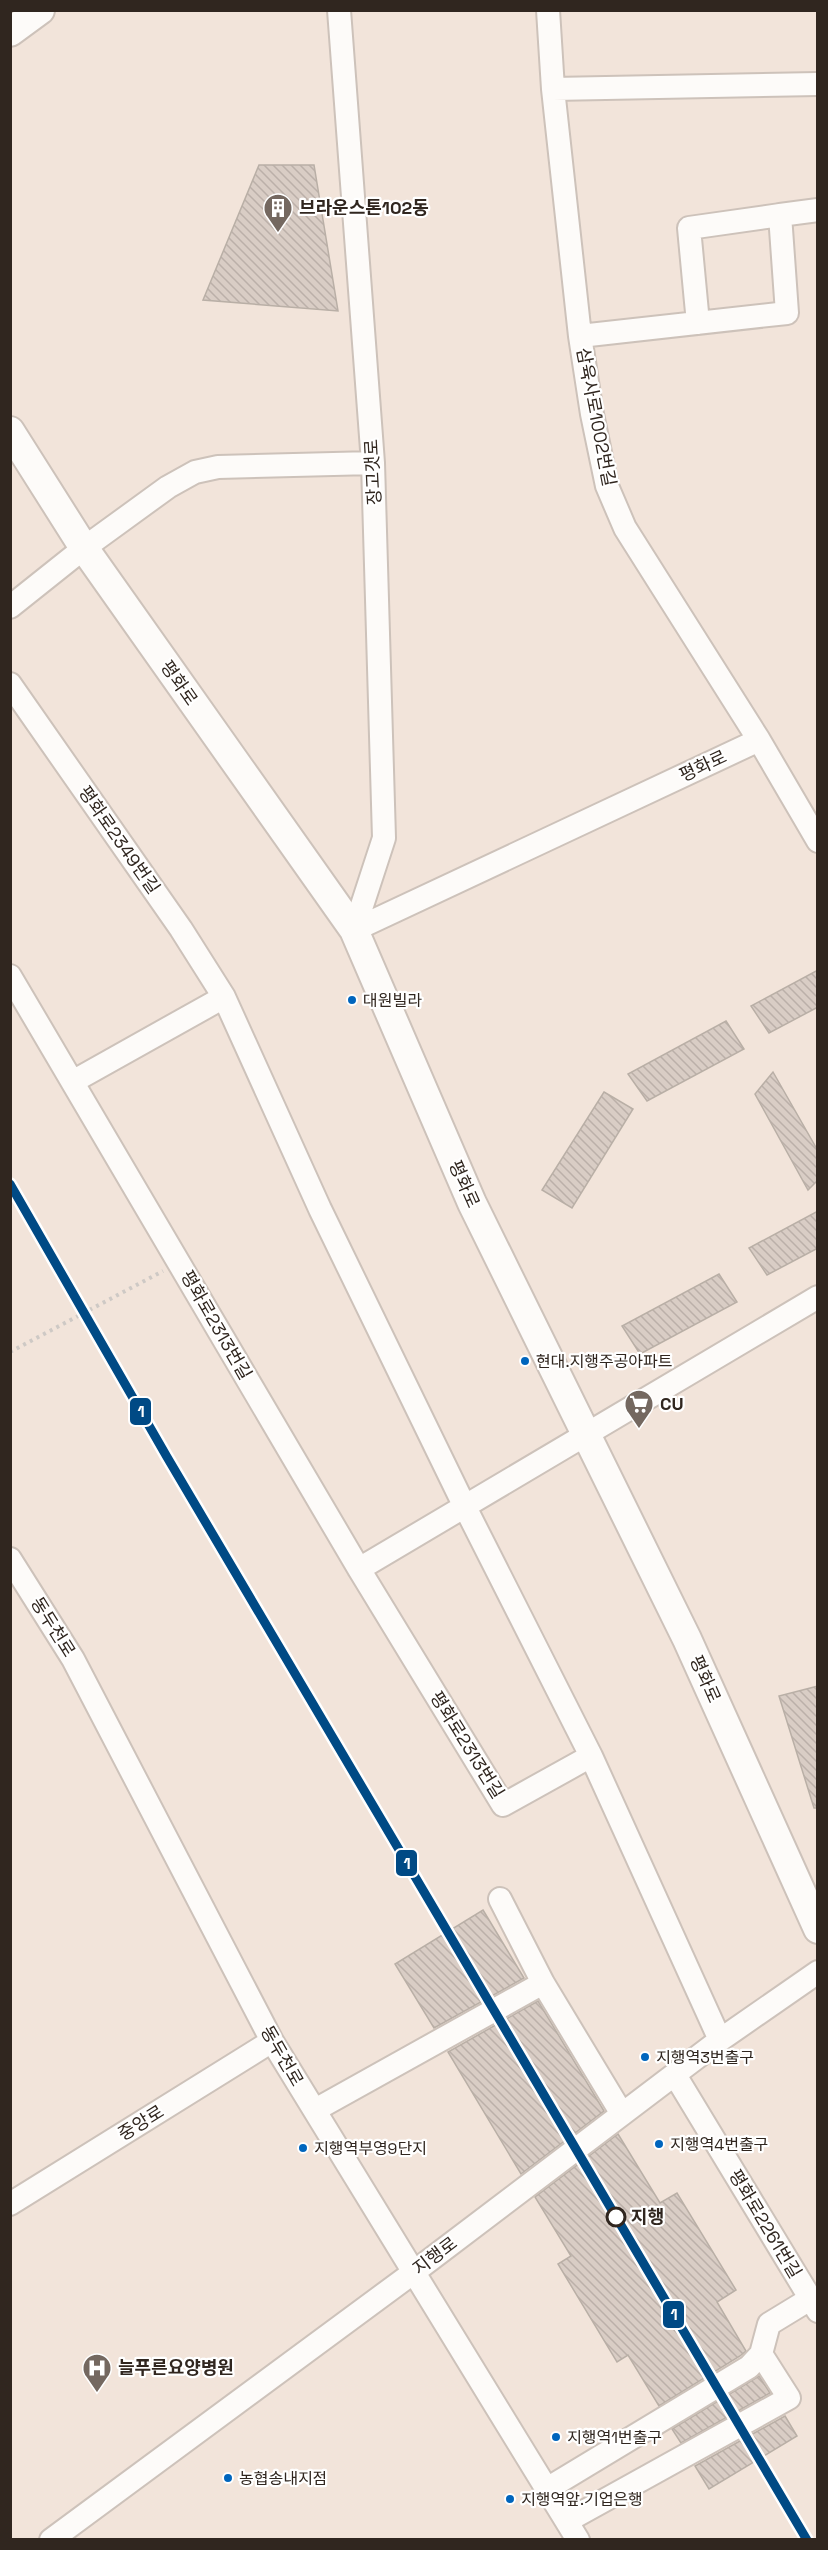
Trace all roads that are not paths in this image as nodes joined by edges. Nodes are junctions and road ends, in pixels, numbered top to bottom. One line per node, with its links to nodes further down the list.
1 (40, 10): 4 (main road)
2 (339, 10): 12 (street, 장고갯로)
3 (548, 10): 6 (street, 삼육사로1002번길)
4 (10, 32)
5 (818, 84): 6 (street)
6 (553, 89): 10 (street, 삼육사로1002번길)
7 (818, 210): 8 (street)
8 (780, 215): 9 (street); 9 (street)
9 (698, 323): 10 (street)
10 (580, 336): 16 (street, 삼육사로1002번길)
11 (10, 431): 13 (main road, 평화로)
12 (373, 463): 13 (street); 18 (street, 장고갯로)
13 (84, 548): 14 (street); 18 (main road, 평화로)
14 (10, 607)
15 (10, 684): 20 (street, 평화로2349번길)
16 (759, 740): 17 (street, 삼육사로1002번길); 18 (street, 평화로)
17 (818, 840)
18 (354, 930): 23 (main road, 평화로)
19 (10, 976): 21 (street)
20 (224, 997): 21 (street); 24 (street)
21 (74, 1081): 26 (street, 평화로2313번길)
22 (818, 1297): 23 (street)
23 (586, 1432): 24 (street); 29 (main road, 평화로)
24 (464, 1506): 26 (street); 27 (street)
25 (10, 1558): 33 (street, 동두천로)
26 (359, 1569): 27 (street, 평화로2313번길)
27 (591, 1756): 32 (street)
28 (500, 1899): 31 (street)
29 (818, 1929)
30 (818, 1972): 32 (street, 지행로)
31 (543, 1983): 35 (street); 36 (street)
32 (720, 2040): 34 (street, 지행로)
33 (272, 2041): 35 (street, 동두천로); 37 (street, 중앙로)
34 (675, 2075): 36 (street, 지행로); 39 (street, 평화로2261번길)
35 (315, 2110): 38 (street, 동두천로)
36 (622, 2114): 38 (street, 지행로)
37 (10, 2204)
38 (414, 2272): 41 (street, 동두천로); 43 (street, 지행로)
39 (814, 2305): 40 (street)
40 (761, 2354): 41 (street); 42 (street)
41 (547, 2489): 42 (street, 동두천로)
42 (572, 2530)
43 (51, 2540)

